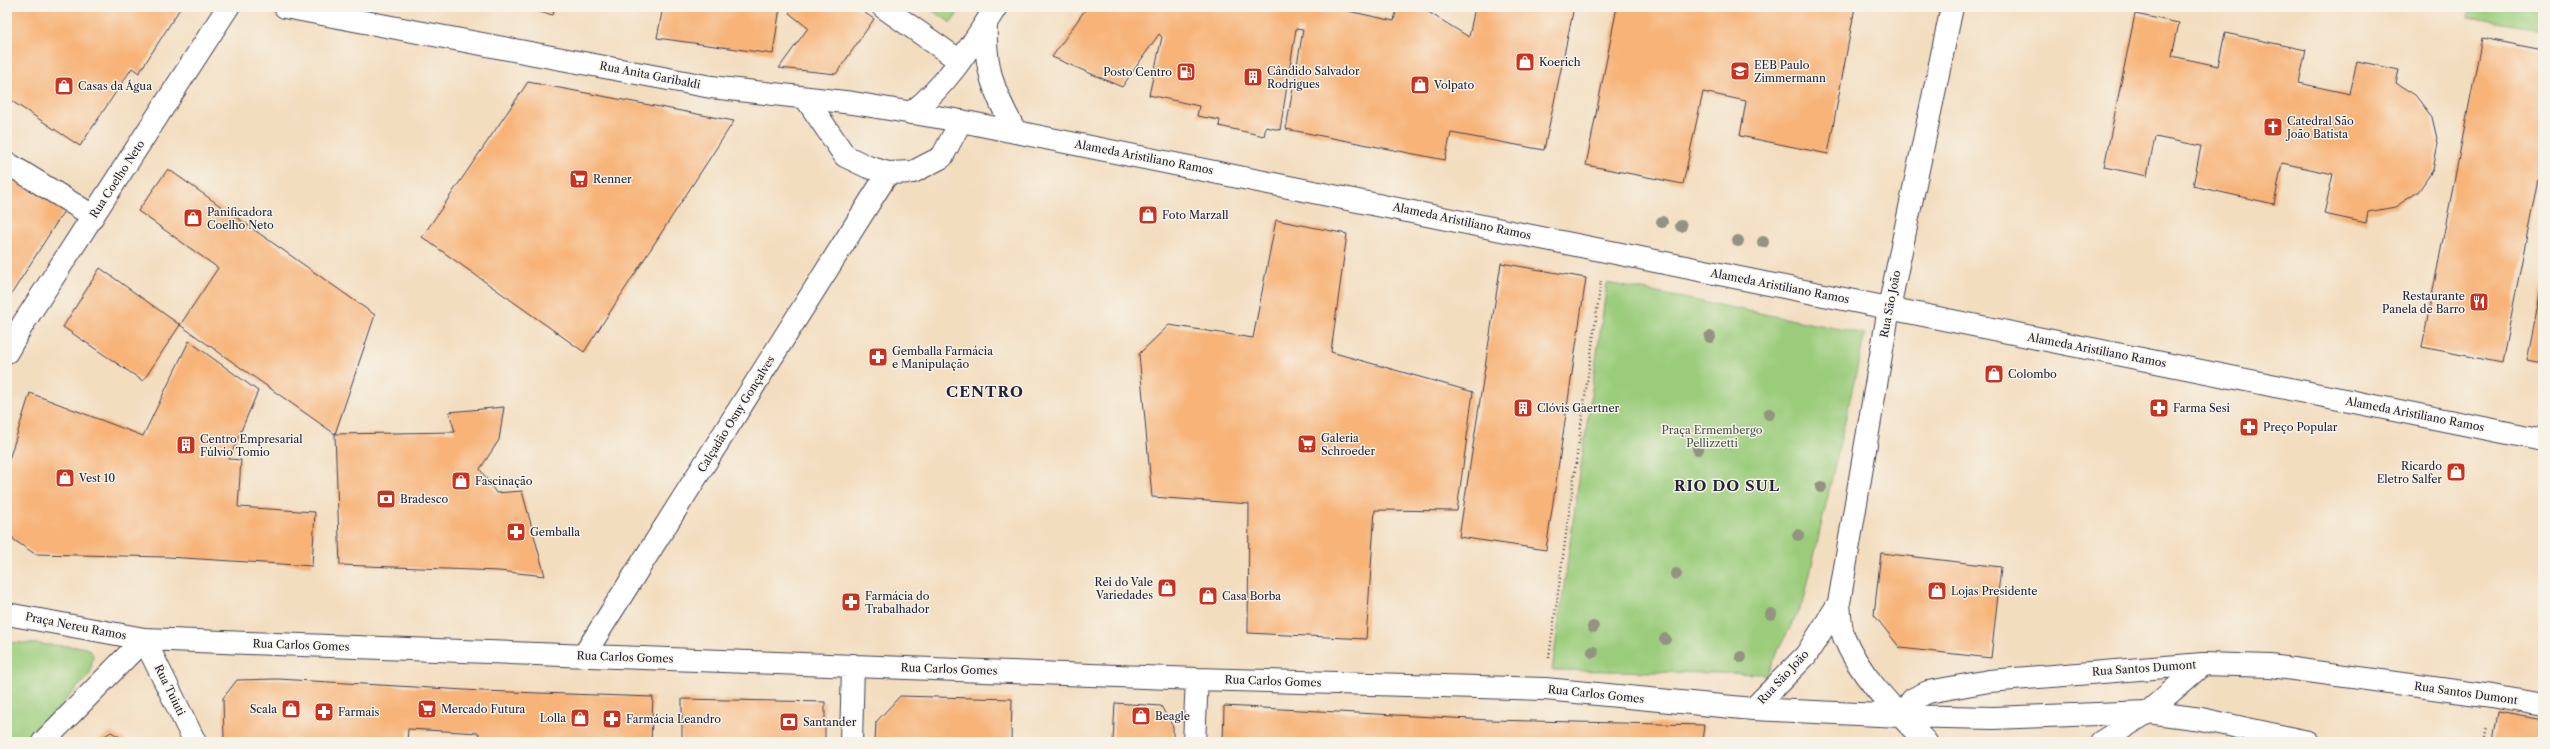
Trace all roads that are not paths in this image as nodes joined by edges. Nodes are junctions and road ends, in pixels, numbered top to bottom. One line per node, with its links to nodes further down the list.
1 (228, 7): 13 (street, Rua Coelho Neto)
2 (285, 7): 7 (street, Rua Anita Garibaldi)
3 (883, 7): 6 (street)
4 (1952, 7): 14 (street, Rua São João)
5 (991, 15): 6 (street); 10 (street)
6 (960, 60): 8 (street)
7 (807, 100): 8 (street, Rua Anita Garibaldi); 12 (street)
8 (911, 113): 9 (street, Rua Anita Garibaldi)
9 (962, 121): 10 (street, Rua Anita Garibaldi); 12 (street)
10 (1016, 132): 14 (street, Alameda Aristiliano Ramos)
11 (7, 163): 13 (street)
12 (888, 173): 20 (street, Calçadão Osny Gonçalves)
13 (93, 216): 15 (street, Rua Coelho Neto)
14 (1889, 308): 16 (street, Alameda Aristiliano Ramos); 17 (street, Rua São João)
15 (7, 352)
16 (2543, 440)
17 (1839, 603): 25 (street, Rua São João); 27 (street, Rua São João)
18 (7, 614): 19 (street, Praça Nereu Ramos)
19 (144, 639): 20 (street, Rua Carlos Gomes); 28 (street); 29 (street, Rua Tuiuti)
20 (584, 655): 22 (street, Rua Carlos Gomes)
21 (2203, 664): 24 (street, Rua Santos Dumont); 26 (street); 27 (street, Rua Santos Dumont)
22 (853, 665): 23 (street, Rua Carlos Gomes); 30 (street)
23 (1197, 679): 25 (street, Rua Carlos Gomes); 31 (street)
24 (2543, 705)
25 (1753, 709): 27 (street)
26 (2148, 712): 27 (street); 33 (street); 34 (street)
27 (1900, 716): 32 (street, Rua São João)
28 (43, 742)
29 (195, 742)
30 (851, 742)
31 (1194, 742)
32 (1926, 742)
33 (2101, 742)
34 (2308, 742)

